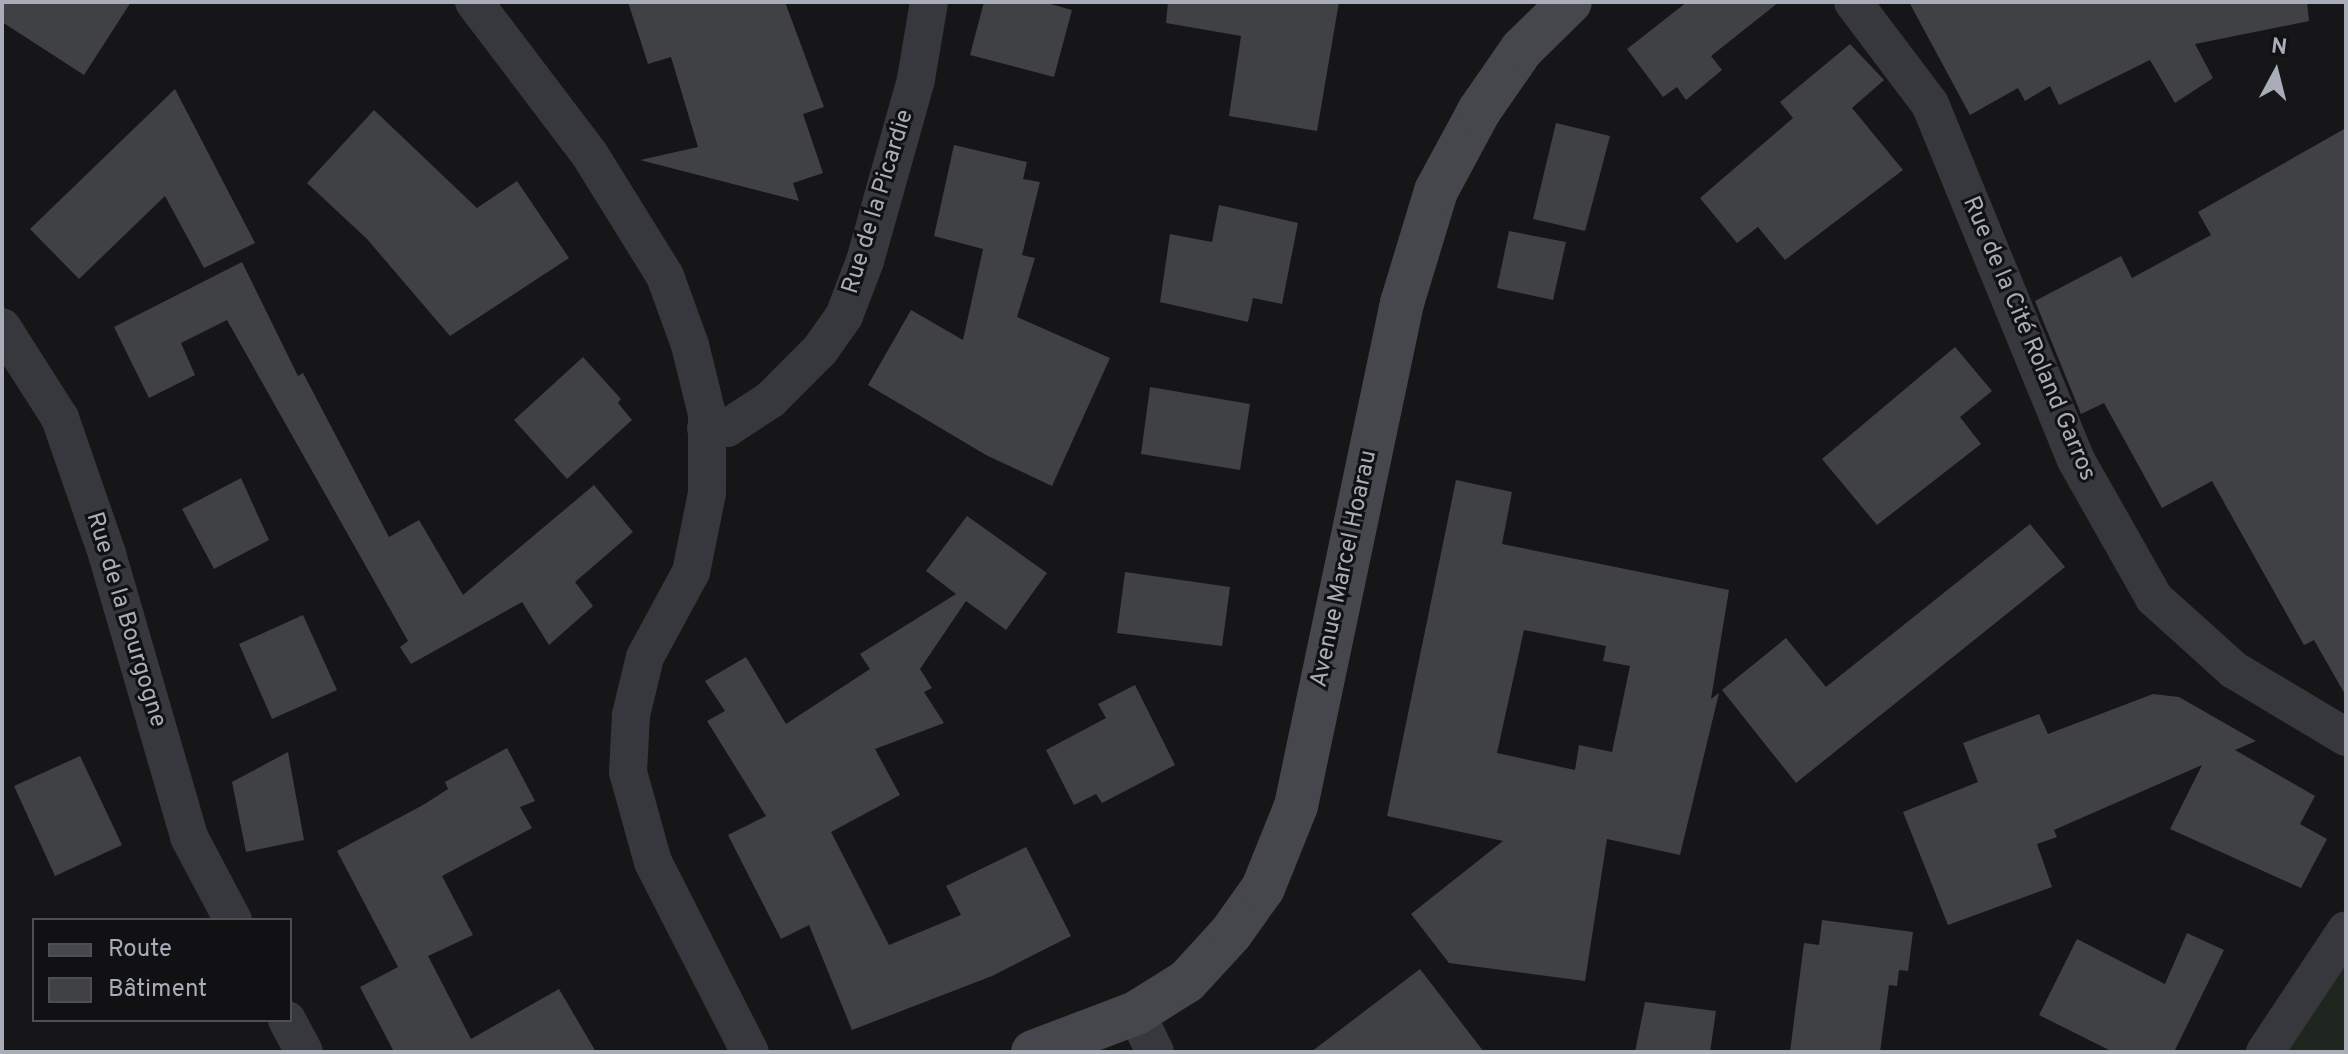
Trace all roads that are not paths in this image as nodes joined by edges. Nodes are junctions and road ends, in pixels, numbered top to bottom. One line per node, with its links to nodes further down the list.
1 (474, 2): 6 (street)
2 (929, 2): 6 (street, Rue de la Picardie)
3 (1570, 2): 10 (main road, Avenue Marcel Hoarau)
4 (1853, 2): 7 (street, Rue de la Cité Roland Garros)
5 (2, 327): 8 (street, Rue de la Bourgogne)
6 (706, 428): 13 (street)
7 (2346, 737)
8 (232, 918)
9 (2346, 930): 16 (street)
10 (1136, 1013): 14 (main road, Avenue Marcel Hoarau); 15 (street)
11 (288, 1022): 12 (street)
12 (304, 1052)
13 (750, 1052)
14 (1033, 1052)
15 (1155, 1052)
16 (2265, 1052)

